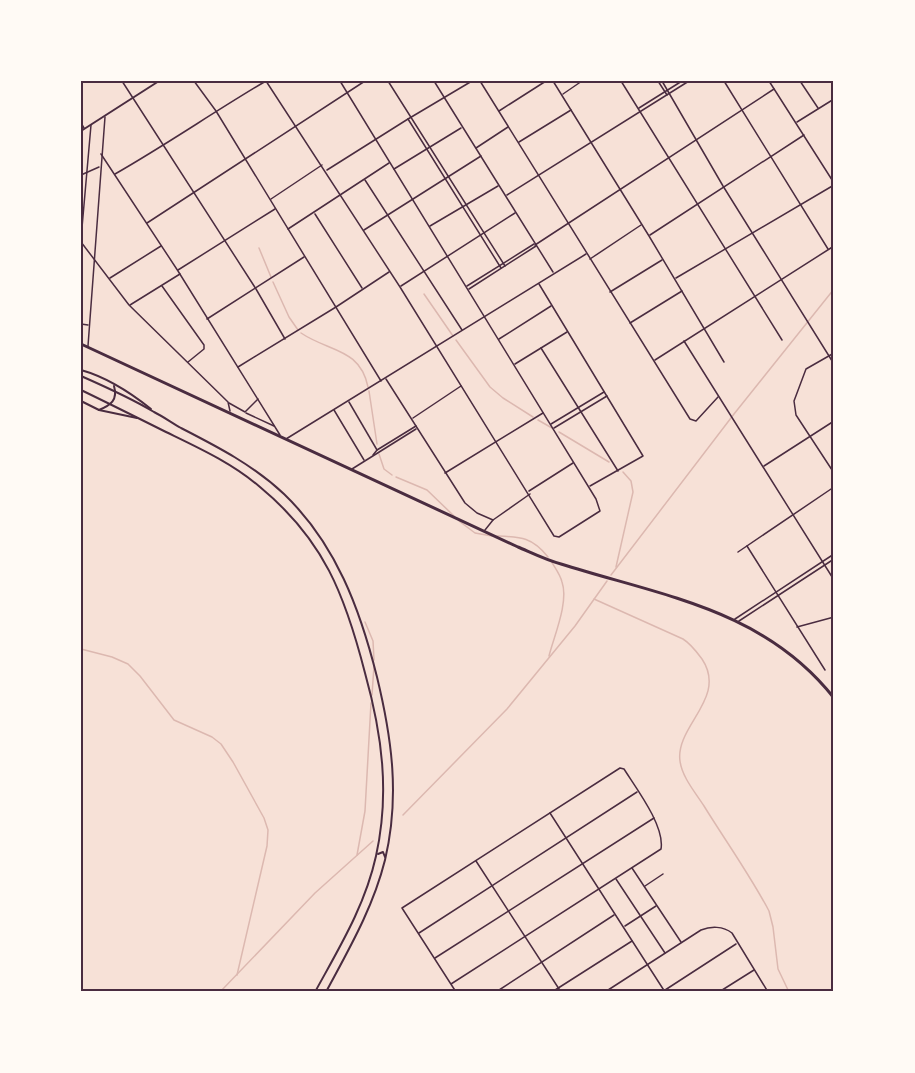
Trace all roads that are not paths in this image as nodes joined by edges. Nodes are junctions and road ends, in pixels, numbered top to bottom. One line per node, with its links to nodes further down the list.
1 (122, 81): 26 (street)
2 (159, 81): 26 (street)
3 (195, 81): 32 (street)
4 (340, 81): 22 (street)
5 (365, 81): 22 (street)
6 (388, 81): 35 (street)
7 (434, 81): 25 (street)
8 (472, 81): 25 (street)
9 (480, 81): 33 (street)
10 (546, 81): 33 (street)
11 (553, 81): 24 (street)
12 (582, 81): 24 (street)
13 (621, 81): 30 (street)
14 (658, 81): 23 (street)
15 (662, 81): 23 (street)
16 (681, 81): 23 (street)
17 (689, 81): 23 (street)
18 (724, 81): 31 (street)
19 (769, 81): 21 (street)
20 (800, 81): 28 (street)
21 (774, 89): 31 (street); 38 (street)
22 (347, 92): 40 (street); 45 (street)
23 (667, 93): 30 (street); 47 (street)
24 (562, 94): 29 (street)
25 (444, 97): 35 (street); 41 (street)
26 (133, 98): 34 (street); 49 (street)
27 (834, 99): 28 (street)
28 (818, 109): 38 (street)
29 (572, 110): 46 (street); 48 (street)
30 (639, 110): 46 (street); 56 (street)
31 (743, 110): 47 (street); 54 (street)
32 (216, 111): 40 (street); 49 (street); 57 (street)
33 (499, 111): 42 (street)
34 (105, 116): 39 (street); 53 (street)
35 (412, 116): 36 (street); 50 (street)
36 (408, 119): 45 (street); 52 (street)
37 (81, 123): 43 (street)
38 (796, 123): 44 (street)
39 (91, 124): 43 (street); 62 (street)
40 (297, 125): 57 (street); 59 (street)
41 (462, 127): 50 (street); 51 (street)
42 (509, 127): 48 (street); 51 (street)
43 (83, 130)
44 (804, 135): 54 (street); 70 (street)
45 (376, 138): 58 (street); 63 (street)
46 (591, 141): 67 (street); 73 (street)
47 (696, 141): 56 (street); 72 (street)
48 (518, 142): 67 (street)
49 (164, 146): 64 (street); 74 (street)
50 (430, 146): 52 (street); 66 (street)
51 (476, 148): 55 (street)
52 (426, 149): 61 (street); 68 (street)
53 (101, 154): 60 (street); 64 (street)
54 (771, 155): 72 (street); 80 (street)
55 (481, 156): 66 (street); 71 (street)
56 (668, 159): 73 (street); 81 (street)
57 (244, 160): 74 (street); 78 (street)
58 (390, 162): 61 (street); 69 (street)
59 (322, 165): 63 (street); 78 (street)
60 (100, 166): 62 (street); 107 (street)
61 (394, 169): 77 (street)
62 (86, 171): 65 (street); 89 (street)
63 (326, 171): 75 (street)
64 (115, 174): 88 (street)
65 (81, 175)
66 (448, 175): 68 (street); 79 (street)
67 (539, 176): 76 (street); 87 (street)
68 (444, 178): 77 (street); 82 (street)
69 (365, 180): 75 (street); 86 (street)
70 (834, 184): 80 (street)
71 (499, 185): 76 (street); 79 (street)
72 (723, 186): 81 (street); 95 (street)
73 (620, 190): 87 (street); 90 (street)
74 (193, 192): 88 (street); 99 (street)
75 (341, 195): 84 (street); 93 (street)
76 (506, 196): 85 (street)
77 (412, 198): 86 (street); 91 (street)
78 (270, 199): 83 (street)
79 (468, 204): 82 (street); 94 (street)
80 (801, 204): 95 (street); 103 (street)
81 (696, 205): 97 (street); 104 (street)
82 (462, 208): 91 (street); 96 (street)
83 (275, 209): 92 (street); 99 (street)
84 (314, 212): 92 (street); 126 (street)
85 (516, 212): 94 (street); 100 (street)
86 (388, 213): 93 (street); 115 (street)
87 (568, 223): 100 (street); 105 (street)
88 (145, 224): 101 (street)
89 (81, 225): 98 (street)
90 (642, 225): 97 (street); 109 (street)
91 (430, 226): 106 (street)
92 (288, 229): 108 (street)
93 (363, 230): 114 (street)
94 (485, 233): 96 (street); 111 (street)
95 (754, 233): 104 (street); 120 (street)
96 (481, 236): 106 (street); 112 (street)
97 (649, 236): 110 (street)
98 (81, 240): 107 (street)
99 (224, 241): 113 (street); 125 (street)
100 (535, 245): 111 (street); 116 (street)
101 (161, 246): 113 (street); 118 (street)
102 (834, 246): 103 (street)
103 (828, 249): 120 (street)
104 (725, 250): 119 (street); 129 (street)
105 (587, 254): 109 (street); 116 (street)
106 (448, 256): 115 (street); 124 (street)
107 (94, 257): 118 (street); 137 (street)
108 (305, 257): 125 (street); 132 (street)
109 (590, 259): 128 (street)
110 (663, 259): 119 (street); 128 (street)
111 (504, 264): 112 (street)
112 (500, 267): 124 (street)
113 (178, 271): 117 (street)
114 (389, 271): 123 (street); 126 (street)
115 (424, 272): 123 (street); 139 (street)
116 (553, 273): 121 (street)
117 (180, 274): 122 (street); 134 (street)
118 (109, 278): 130 (street)
119 (675, 279): 127 (street)
120 (782, 280): 129 (street); 150 (street)
121 (538, 284): 131 (street); 133 (street)
122 (162, 286): 130 (street); 152 (street)
123 (400, 287): 147 (street)
124 (467, 288): 133 (street)
125 (256, 289): 134 (street); 141 (street)
126 (362, 289): 132 (street)
127 (682, 291): 135 (street); 138 (street)
128 (610, 292): 135 (street)
129 (754, 297): 138 (street); 142 (street)
130 (129, 305): 152 (street)
131 (552, 306): 140 (street); 143 (street)
132 (336, 307): 141 (street); 160 (street)
133 (485, 317): 139 (street); 143 (street)
134 (207, 319): 156 (street)
135 (630, 323): 151 (street)
136 (81, 324): 137 (street)
137 (89, 325): 146 (street)
138 (704, 328): 144 (street); 153 (street)
139 (463, 331): 147 (street)
140 (568, 332): 148 (street); 165 (street)
141 (285, 339): 156 (street)
142 (782, 339)
143 (499, 340): 154 (street)
144 (684, 341): 151 (street); 167 (street)
145 (81, 344): 146 (highway)
146 (87, 347): 180 (highway)
147 (437, 348): 159 (street); 162 (street)
148 (541, 348): 154 (street); 173 (street)
149 (834, 353): 150 (street)
150 (829, 356): 155 (street); 188 (street)
151 (654, 360): 167 (street)
152 (188, 362): 171 (street)
153 (724, 362)
154 (514, 364): 178 (street)
155 (834, 364)
156 (238, 368): 168 (street)
157 (81, 370): 161 (street)
158 (81, 376): 164 (street)
159 (386, 378): 160 (street); 182 (street)
160 (381, 381): 170 (street)
161 (113, 384): 164 (street); 176 (street)
162 (462, 386): 182 (street); 190 (street)
163 (81, 390): 172 (street)
164 (116, 392): 172 (street); 176 (street)
165 (604, 392): 166 (street); 173 (street)
166 (607, 396): 179 (street); 197 (street)
167 (718, 397): 195 (street)
168 (258, 399): 177 (street); 185 (street)
169 (81, 400): 174 (street)
170 (348, 401): 175 (street); 191 (street)
171 (228, 402): 177 (street); 180 (street)
172 (111, 405): 174 (street); 181 (street)
173 (577, 409): 179 (street); 184 (street)
174 (99, 410): 181 (street)
175 (334, 410): 189 (street); 193 (street)
176 (156, 412): 225 (street)
177 (245, 412): 185 (street)
178 (544, 413): 184 (street); 190 (street)
179 (580, 413): 187 (street); 197 (street)
180 (230, 414): 189 (highway)
181 (140, 419): 224 (street)
182 (412, 419): 186 (street)
183 (834, 421): 188 (street)
184 (551, 424): 187 (street)
185 (275, 426): 189 (street)
186 (416, 428): 191 (street); 192 (street); 198 (street)
187 (554, 429): 194 (street)
188 (810, 437): 195 (street); 199 (street)
189 (284, 439): 196 (highway)
190 (496, 442): 198 (street); 202 (street)
191 (377, 450): 192 (street)
192 (372, 456): 193 (street)
193 (364, 461): 196 (street)
194 (574, 462): 200 (street); 202 (street)
195 (763, 467): 203 (street)
196 (350, 470): 205 (highway)
197 (618, 472): 200 (street)
198 (445, 473): 204 (street)
199 (834, 473)
200 (589, 486): 202 (street)
201 (834, 488): 203 (street)
202 (529, 493): 204 (street)
203 (793, 516): 206 (street); 210 (street)
204 (493, 520): 205 (street)
205 (485, 531): 216 (highway)
206 (747, 546): 207 (street); 213 (street)
207 (738, 552)
208 (834, 554): 210 (street)
209 (834, 559): 211 (street)
210 (823, 561): 211 (street); 213 (street)
211 (825, 565): 212 (street); 214 (street)
212 (834, 580)
213 (775, 592): 214 (street); 216 (street)
214 (777, 595): 216 (street); 217 (street)
215 (834, 617): 217 (street)
216 (737, 620): 219 (highway)
217 (798, 627): 218 (street)
218 (825, 670)
219 (834, 698)
220 (638, 792): 221 (street); 222 (street); 223 (street)
221 (550, 813): 223 (street); 226 (street)
222 (654, 818): 227 (street); 228 (street)
223 (566, 838): 227 (street); 231 (street)
224 (376, 858): 225 (street); 249 (street)
225 (385, 860): 250 (street)
226 (476, 860): 231 (street); 239 (street)
227 (583, 864): 233 (street); 235 (street)
228 (632, 868): 230 (street); 232 (street)
229 (663, 874): 232 (street)
230 (616, 878): 233 (street); 237 (street)
231 (492, 886): 235 (street); 239 (street)
232 (644, 886): 234 (street)
233 (599, 889): 236 (street); 240 (street)
234 (656, 905): 237 (street); 242 (street)
235 (509, 911): 240 (street); 245 (street)
236 (615, 914): 238 (street); 246 (street)
237 (640, 916): 238 (street); 244 (street)
238 (623, 927): 241 (street)
239 (419, 934): 245 (street)
240 (525, 936): 246 (street); 251 (street)
241 (632, 941): 247 (street); 252 (street)
242 (681, 943): 243 (street); 244 (street)
243 (737, 944): 248 (street); 253 (street)
244 (665, 953): 247 (street)
245 (435, 958): 251 (street)
246 (542, 962): 252 (street); 257 (street)
247 (647, 965): 253 (street); 260 (street)
248 (754, 969): 261 (street); 262 (street)
249 (323, 977): 250 (street); 254 (street)
250 (331, 982): 255 (street)
251 (451, 984): 256 (street)
252 (558, 988): 258 (street); 259 (street)
253 (664, 991)
254 (315, 992)
255 (326, 992)
256 (456, 992)
257 (496, 992)
258 (552, 992)
259 (561, 992)
260 (605, 992)
261 (719, 992)
262 (768, 992)

